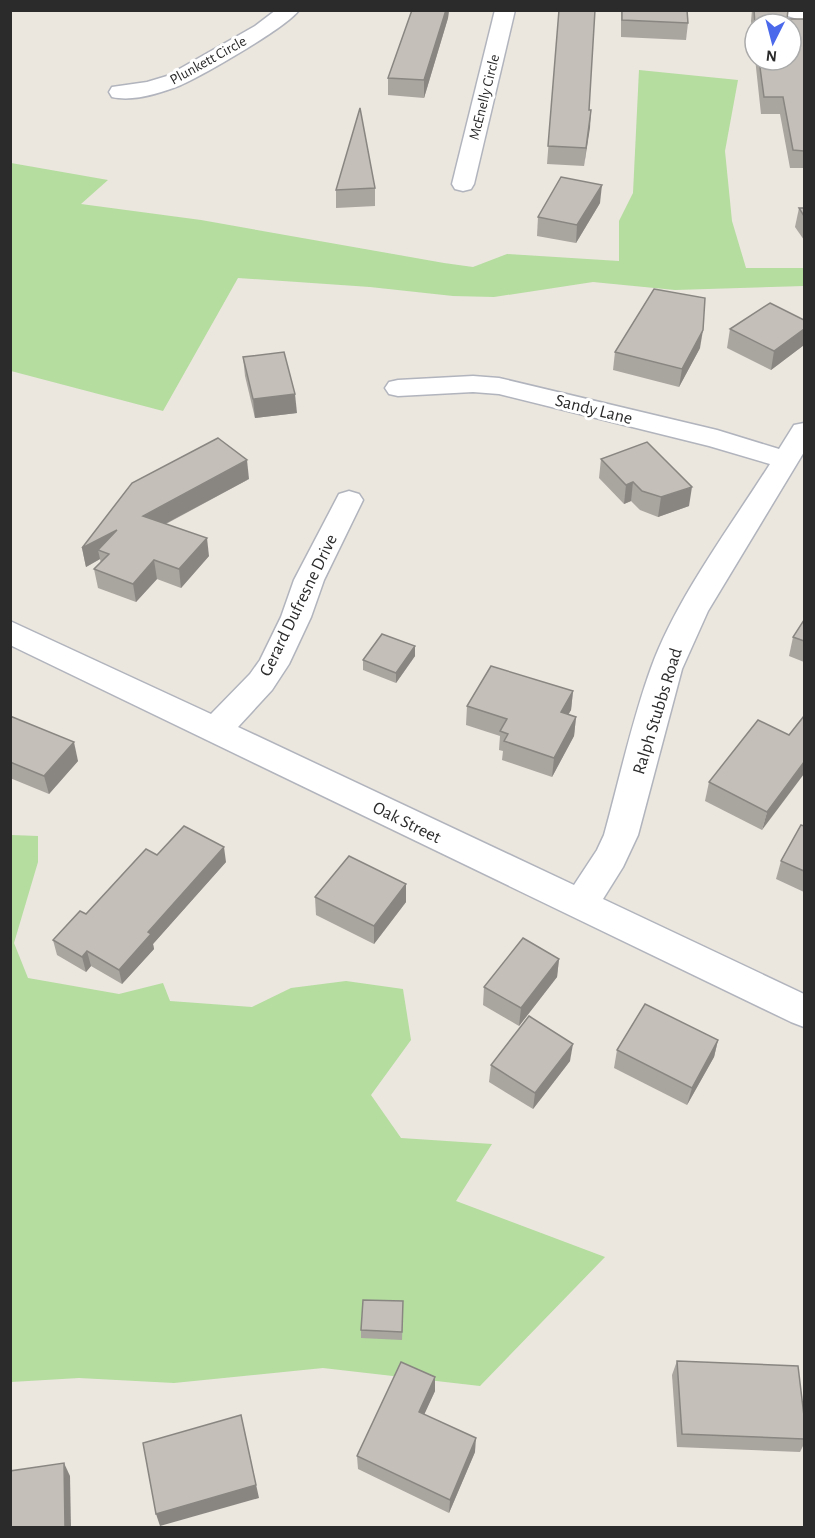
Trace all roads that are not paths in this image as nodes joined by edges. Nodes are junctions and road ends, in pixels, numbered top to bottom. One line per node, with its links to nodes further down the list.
1 (289, 10): 5 (street, Plunkett Circle)
2 (505, 10): 6 (street, McEnelly Circle)
3 (788, 10): 4 (street)
4 (804, 15)
5 (120, 92)
6 (463, 184)
7 (398, 388): 9 (street, Sandy Lane)
8 (804, 431): 9 (street, Ralph Stubbs Road)
9 (786, 460): 13 (street, Ralph Stubbs Road)
10 (349, 500): 12 (street, Gerard Dufresne Drive)
11 (10, 632): 12 (street, Oak Street)
12 (215, 730): 13 (street, Oak Street)
13 (580, 904): 14 (street, Oak Street)
14 (804, 1011)

